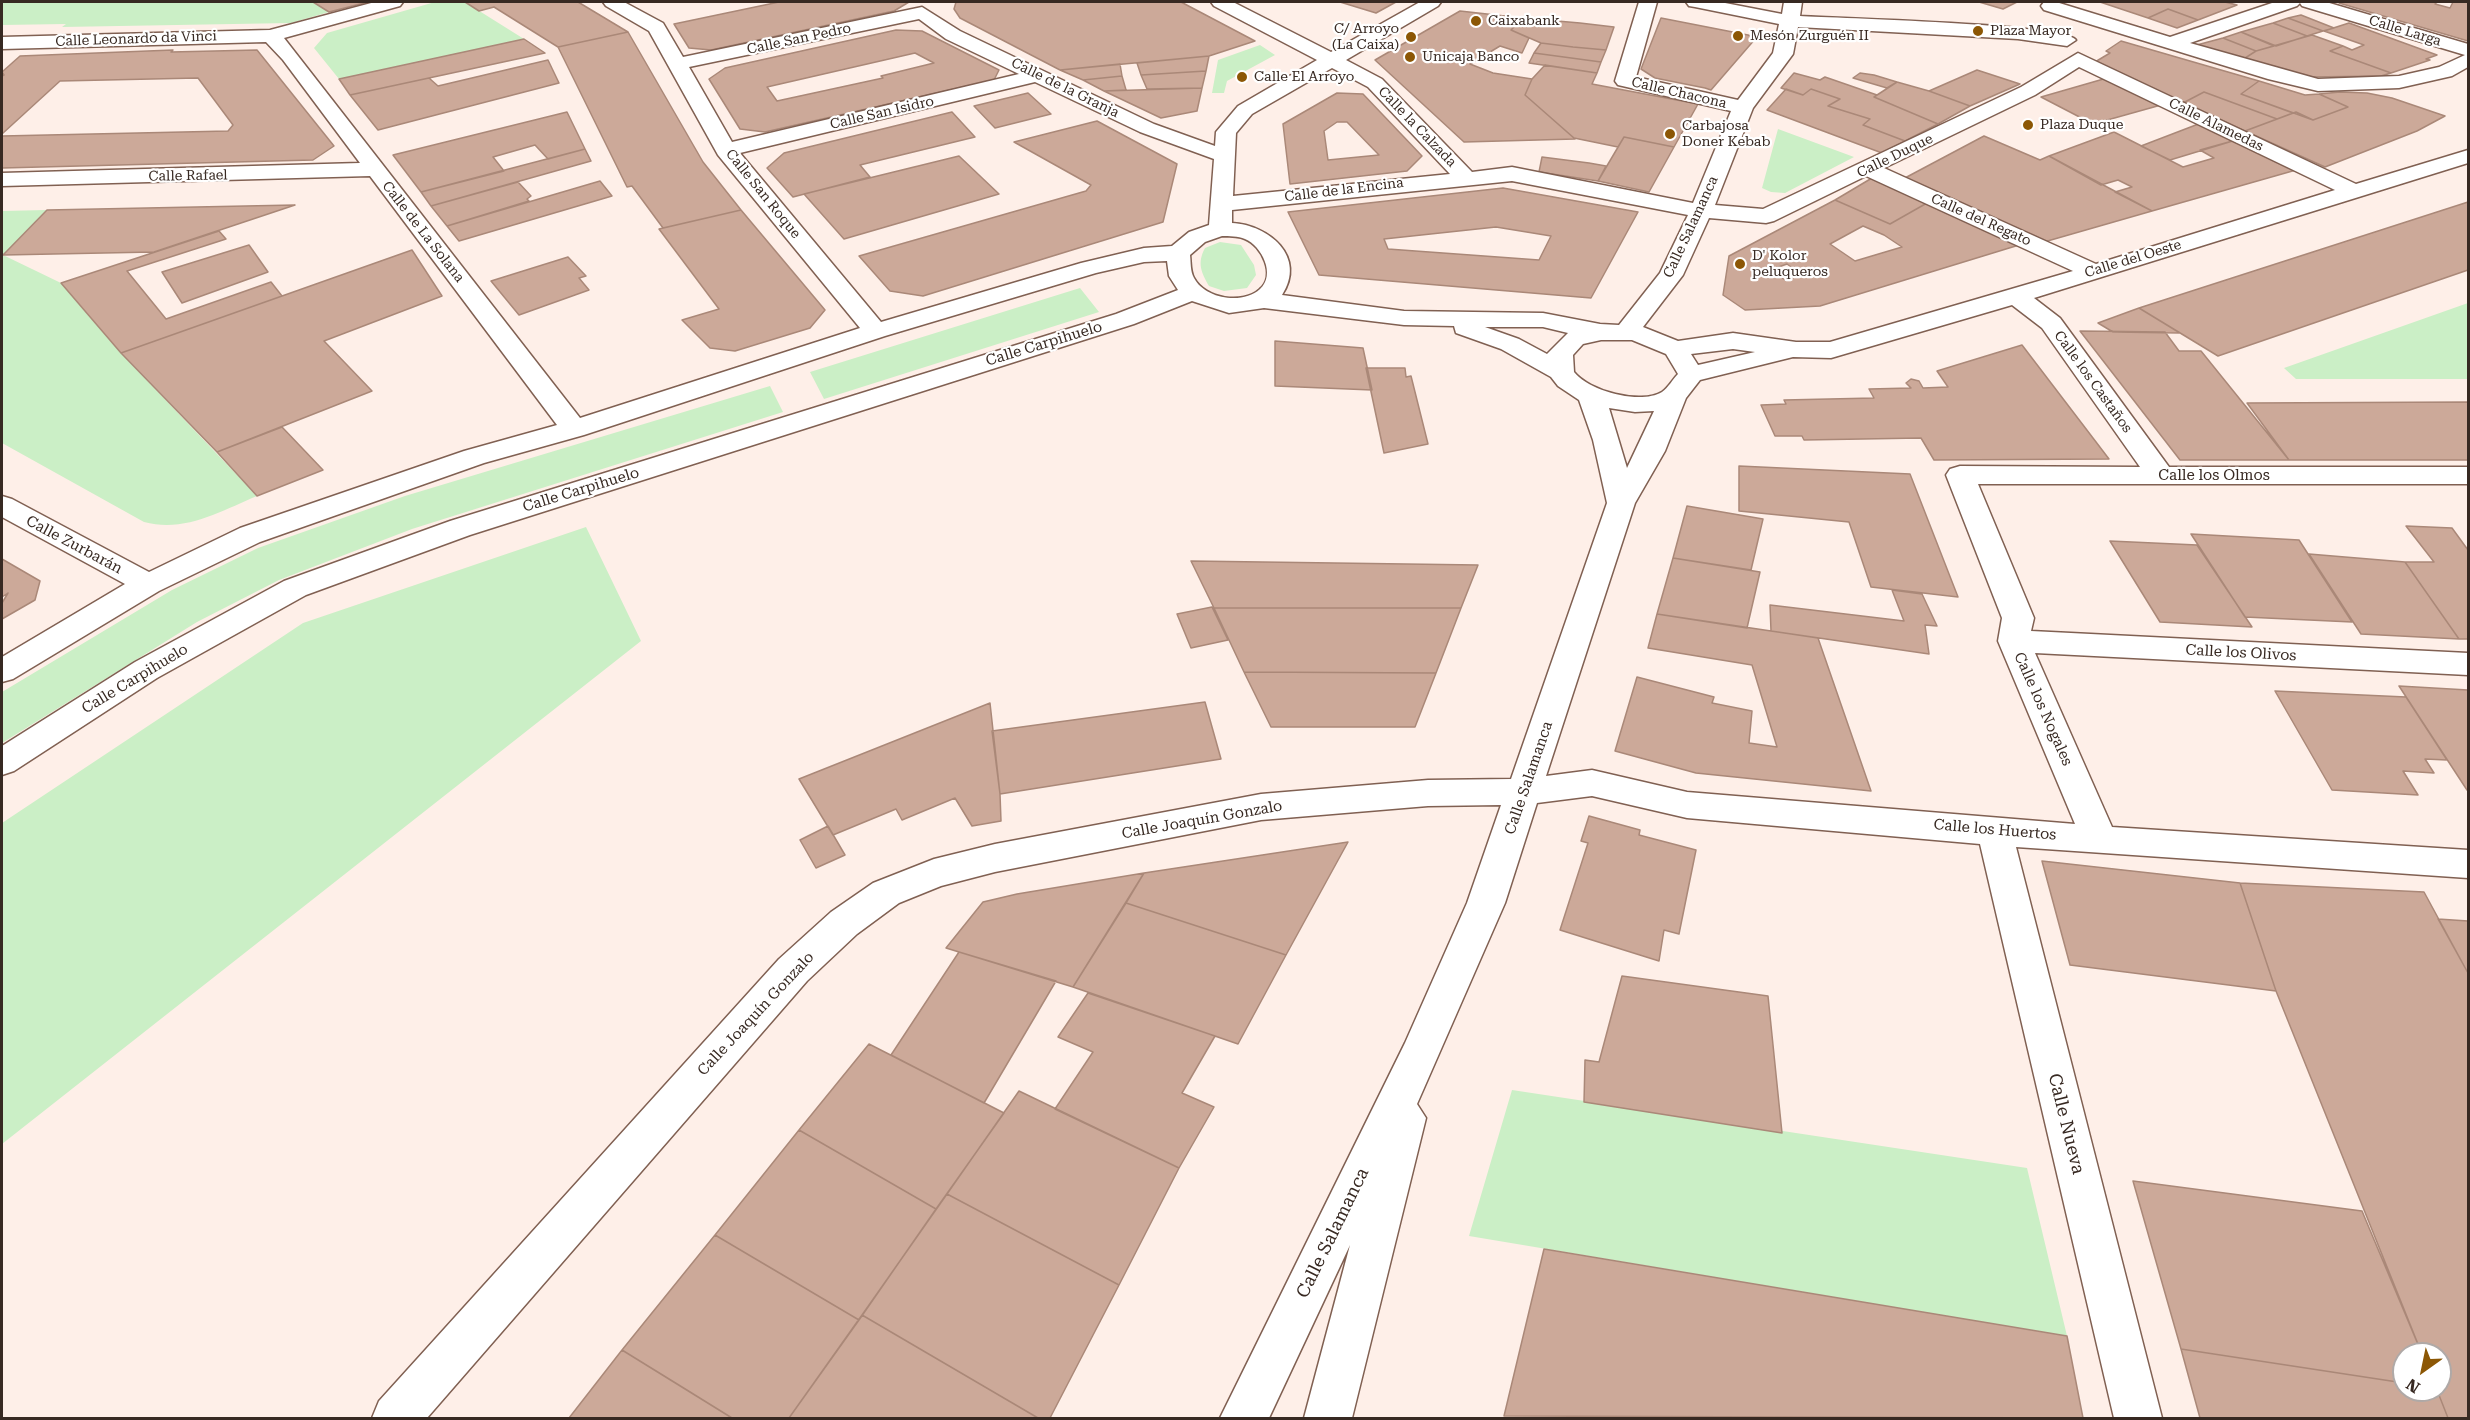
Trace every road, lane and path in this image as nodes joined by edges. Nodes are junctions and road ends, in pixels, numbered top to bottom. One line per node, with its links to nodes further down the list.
1 (394, 2): 14 (street, Calle Leonardo da Vinci)
2 (612, 2): 22 (street, Calle San Roque)
3 (1220, 2): 20 (street, Calle la Calzada)
4 (1432, 2): 20 (street)
5 (1648, 2): 24 (street, Calle Chacona)
6 (1695, 2): 13 (street)
7 (1793, 2): 13 (street, Calle Salamanca)
8 (2291, 2): 17 (street)
9 (2308, 2): 18 (street, Calle Larga)
10 (2054, 4): 12 (street)
11 (924, 7): 22 (street, Calle San Pedro); 23 (street, Calle de la Granja)
12 (2079, 16): 15 (street); 17 (street)
13 (1790, 21): 15 (street); 24 (street, Calle Salamanca)
14 (272, 36): 16 (street, Calle Leonardo da Vinci); 28 (street, Calle de La Solana)
15 (2067, 40): 19 (street)
16 (2, 43)
17 (2171, 43): 21 (street)
18 (2469, 50)
19 (2078, 59): 29 (street, Calle Duque); 32 (street, Calle Alamedas)
20 (1331, 60): 26 (street); 30 (street, Calle la Calzada)
21 (2469, 60)
22 (675, 64): 25 (street, Calle San Roque)
23 (1039, 75): 25 (street, Calle San Isidro); 26 (street, Calle de la Granja)
24 (1743, 107): 34 (street, Calle Salamanca)
25 (726, 150): 42 (street, Calle San Roque)
26 (1225, 156): 33 (street)
27 (2469, 156): 32 (street, Calle del Oeste)
28 (374, 169): 31 (street, Calle Rafael); 51 (street, Calle de La Solana)
29 (1868, 169): 34 (street, Calle Duque); 37 (street, Calle del Regato)
30 (1465, 177): 33 (street, Calle de la Encina); 34 (street, Calle la Calzada)
31 (2, 180)
32 (2354, 191): 37 (street, Calle del Oeste)
33 (1223, 204): 35 (street)
34 (1701, 211): 44 (street, Calle Salamanca)
35 (1220, 230): 36 (street); 40 (street)
36 (1178, 253): 38 (street); 42 (street)
37 (2093, 271): 39 (street, Calle del Oeste)
38 (1193, 292): 40 (street); 61 (street, Calle Carpihuelo)
39 (2016, 296): 46 (street, Calle del Oeste); 53 (street, Calle los Castaños)
40 (1262, 300): 41 (street)
41 (1447, 321): 43 (street); 47 (street)
42 (876, 331): 51 (street)
43 (1600, 332): 44 (street); 47 (street)
44 (1627, 332): 45 (street)
45 (1675, 349): 46 (street, Calle del Oeste); 48 (street)
46 (1796, 350): 48 (street, Calle del Oeste)
47 (1560, 371): 49 (street)
48 (1691, 374): 50 (street, Calle Salamanca)
49 (1591, 396): 50 (street); 55 (street)
50 (1673, 398): 55 (street, Calle Salamanca)
51 (574, 429): 57 (street)
52 (1960, 475): 53 (street, Calle los Olmos); 58 (street, Calle los Nogales)
53 (2161, 476): 54 (street, Calle los Olmos)
54 (2469, 476)
55 (1621, 503): 62 (street, Calle Salamanca)
56 (2, 505): 57 (street, Calle Zurbarán)
57 (148, 584): 60 (street)
58 (2014, 641): 59 (street, Calle los Olivos); 64 (street, Calle los Nogales)
59 (2469, 664)
60 (2, 671)
61 (2, 762)
62 (1526, 792): 63 (street, Calle los Huertos); 66 (street, Calle Salamanca); 67 (street, Calle Joaquín Gonzalo)
63 (1994, 829): 64 (street, Calle los Huertos); 70 (street, Calle Nueva)
64 (2100, 840): 65 (street, Calle los Huertos)
65 (2469, 864)
66 (1423, 1048): 68 (street, Calle Salamanca); 69 (street, Calle Salamanca)
67 (396, 1419)
68 (1244, 1419)
69 (1328, 1419)
70 (2138, 1419)

